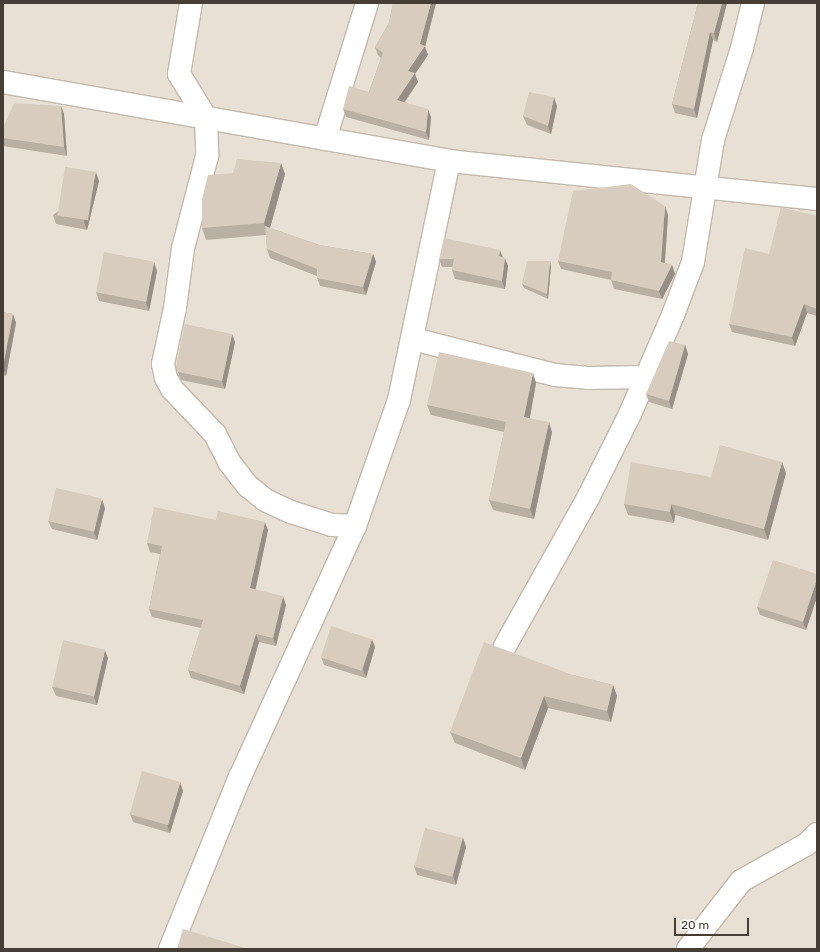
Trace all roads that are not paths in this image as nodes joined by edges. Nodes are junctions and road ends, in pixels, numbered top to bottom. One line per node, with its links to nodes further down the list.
1 (191, 3): 5 (street)
2 (367, 3): 6 (street)
3 (753, 3): 8 (street)
4 (3, 82): 5 (street)
5 (206, 118): 6 (street); 12 (street)
6 (325, 139): 7 (street)
7 (449, 161): 8 (street); 10 (street)
8 (704, 187): 9 (street); 11 (street)
9 (817, 198)
10 (413, 339): 11 (street); 12 (street)
11 (646, 377): 13 (street)
12 (355, 526): 15 (street)
13 (505, 646)
14 (817, 834): 16 (street)
15 (170, 949)
16 (688, 949)

